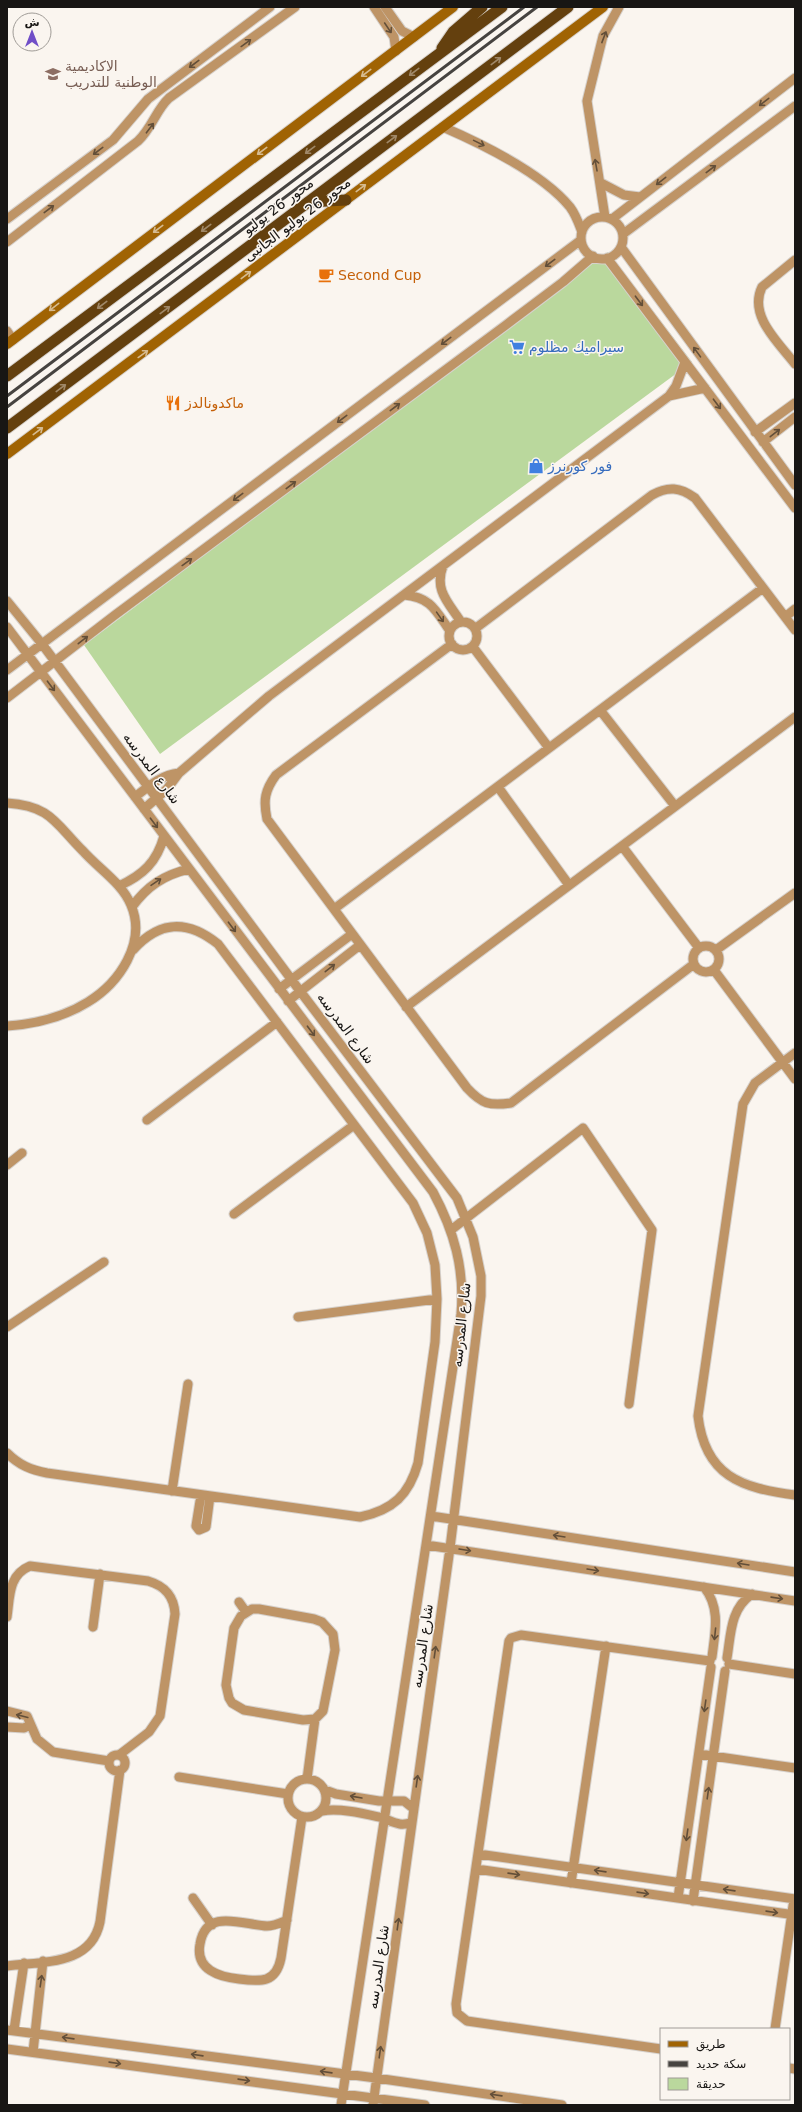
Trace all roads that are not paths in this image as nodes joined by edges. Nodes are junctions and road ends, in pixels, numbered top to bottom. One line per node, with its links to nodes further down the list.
1 (270, 7): 23 (street, one-way to 23)
2 (274, 7): 12 (street)
3 (295, 7): 12 (street)
4 (374, 7): 14 (street, one-way to 14)
5 (385, 7): 13 (street)
6 (453, 7): 13 (main road)
7 (482, 7): 15 (highway)
8 (502, 7): 15 (highway, محور 26 يوليو)
9 (568, 7): 22 (highway, محور 26 يوليو, one-way to 9)
10 (603, 7): 18 (main road, محور 26 يوليو الجانبى)
11 (619, 7): 19 (street, one-way to 11)
12 (282, 17): 26 (street, one-way to 12)
13 (414, 37): 14 (main road)
14 (396, 51): 36 (main road, one-way to 36)
15 (438, 55): 39 (highway, محور 26 يوليو, one-way to 39)
16 (795, 78): 20 (street, one-way to 20)
17 (795, 106): 27 (street, one-way to 17)
18 (443, 127): 21 (main road, محور 26 يوليو الجانبى, one-way to 18); 28 (street, one-way to 28)
19 (601, 183): 20 (street); 24 (street)
20 (640, 197): 24 (street)
21 (346, 200): 22 (highway); 47 (main road, محور 26 يوليو الجانبى, one-way to 21)
22 (308, 202): 44 (highway, محور 26 يوليو, one-way to 22)
23 (22, 209): 25 (street); 26 (street)
24 (608, 218): 27 (street); 28 (street)
25 (7, 219)
26 (32, 222): 29 (street)
27 (623, 234): 30 (street)
28 (581, 236): 31 (street); 63 (street, one-way to 63)
29 (7, 242)
30 (621, 247): 32 (street); 34 (street)
31 (593, 256): 32 (street); 67 (street, one-way to 31)
32 (607, 258): 35 (street)
33 (795, 260): 38 (street)
34 (644, 278): 35 (street); 45 (street, one-way to 34)
35 (630, 288): 37 (street, one-way to 37)
36 (9, 338)
37 (685, 362): 40 (street); 41 (street)
38 (795, 364)
39 (8, 375)
40 (705, 388): 41 (street); 49 (street, one-way to 49)
41 (669, 396): 50 (street)
42 (795, 403): 45 (street)
43 (795, 417): 46 (street, one-way to 43)
44 (7, 428)
45 (755, 432): 46 (street)
46 (763, 442): 48 (street)
47 (7, 454)
48 (795, 484)
49 (795, 508)
50 (443, 566): 52 (street); 53 (street)
51 (763, 588): 57 (street); 60 (street); 71 (street)
52 (404, 595): 55 (street); 74 (street)
53 (443, 596): 55 (street); 58 (street)
54 (7, 601): 63 (street, شارع المدرسه)
55 (431, 604): 62 (street, one-way to 62)
56 (795, 609): 57 (street)
57 (785, 617): 61 (street)
58 (461, 622): 60 (street); 62 (street)
59 (7, 627): 66 (street, شارع المدرسه)
60 (476, 628): 65 (street)
61 (794, 628)
62 (450, 631): 64 (street)
63 (42, 644): 66 (street); 67 (street, شارع المدرسه)
64 (452, 644): 65 (street); 89 (street)
65 (473, 647): 73 (street)
66 (28, 654): 68 (street); 69 (street, شارع المدرسه)
67 (55, 662): 69 (street); 75 (street, شارع المدرسه)
68 (7, 670)
69 (41, 672): 70 (street); 77 (street, شارع المدرسه, one-way to 77)
70 (7, 698)
71 (600, 710): 73 (street); 80 (street)
72 (795, 717): 80 (street)
73 (549, 748): 76 (street)
74 (179, 773): 75 (street); 78 (street)
75 (148, 786): 77 (street); 78 (street, شارع المدرسه)
76 (498, 786): 85 (street); 89 (street)
77 (135, 797): 81 (street, شارع المدرسه)
78 (157, 798): 81 (street); 97 (street, شارع المدرسه)
79 (7, 803): 86 (street)
80 (675, 806): 83 (street)
81 (144, 809): 82 (street, شارع المدرسه, one-way to 82)
82 (164, 836): 84 (street, شارع المدرسه); 86 (street)
83 (622, 846): 85 (street); 92 (street)
84 (189, 869): 88 (street, one-way to 84); 98 (street, شارع المدرسه, one-way to 98)
85 (569, 885): 101 (street)
86 (120, 886): 88 (street)
87 (795, 893): 94 (street)
88 (132, 907): 93 (street)
89 (334, 909): 90 (street)
90 (352, 934): 91 (street); 97 (street)
91 (360, 945): 99 (street, one-way to 91); 101 (street)
92 (699, 948): 94 (street); 95 (street)
93 (133, 950): 102 (street); 103 (street)
94 (716, 950): 96 (street)
95 (694, 964): 96 (street); 101 (street)
96 (714, 970): 105 (street)
97 (292, 980): 98 (street); 99 (street, شارع المدرسه)
98 (279, 989): 100 (street, شارع المدرسه)
99 (300, 991): 100 (street); 112 (street, شارع المدرسه)
100 (288, 1001): 113 (street, شارع المدرسه, one-way to 113)
101 (406, 1007)
102 (277, 1022): 107 (street); 108 (street)
103 (7, 1026)
104 (795, 1053): 105 (street)
105 (782, 1062): 106 (street); 125 (street)
106 (795, 1079)
107 (146, 1120)
108 (354, 1124): 111 (street); 115 (street)
109 (22, 1153): 110 (street)
110 (7, 1164)
111 (234, 1214)
112 (467, 1218): 113 (street); 120 (street, شارع المدرسه); 121 (street)
113 (451, 1230): 118 (street, شارع المدرسه)
114 (104, 1262): 117 (street)
115 (437, 1299): 116 (street); 126 (street)
116 (298, 1317)
117 (7, 1327)
118 (451, 1383): 120 (street); 127 (street, شارع المدرسه)
119 (188, 1384): 123 (street)
120 (469, 1385): 128 (street, شارع المدرسه)
121 (629, 1404)
122 (7, 1453): 123 (street)
123 (172, 1491): 124 (street)
124 (201, 1495): 126 (street); 126 (street)
125 (795, 1495)
126 (210, 1496)
127 (431, 1516): 128 (street); 129 (street, شارع المدرسه)
128 (453, 1520): 130 (street, شارع المدرسه); 131 (street, one-way to 128)
129 (426, 1545): 130 (street); 160 (street, شارع المدرسه)
130 (450, 1548): 133 (street, one-way to 133); 161 (street, شارع المدرسه, one-way to 130)
131 (795, 1572)
132 (100, 1574): 138 (street); 141 (street); 151 (street)
133 (704, 1587): 134 (street); 139 (street)
134 (752, 1594): 135 (street, one-way to 135); 140 (street)
135 (795, 1601)
136 (239, 1602): 137 (street)
137 (246, 1612): 147 (street); 147 (street)
138 (7, 1617)
139 (717, 1617): 140 (street); 143 (street, one-way to 143)
140 (733, 1619): 144 (street)
141 (92, 1627)
142 (606, 1646): 143 (street); 166 (street); 167 (street)
143 (711, 1662): 144 (street); 144 (street); 150 (street, one-way to 150)
144 (727, 1664): 145 (street); 152 (street)
145 (795, 1674)
146 (7, 1712): 148 (street, one-way to 146)
147 (315, 1719): 157 (street)
148 (30, 1725): 149 (street); 153 (street)
149 (7, 1727)
150 (699, 1754): 152 (street); 170 (street, one-way to 170)
151 (119, 1755): 153 (street); 155 (street)
152 (713, 1756): 154 (street); 171 (street, one-way to 152)
153 (109, 1761): 155 (street)
154 (795, 1768)
155 (120, 1770): 179 (street)
156 (179, 1777): 159 (street)
157 (307, 1779): 158 (street); 159 (street)
158 (324, 1790): 160 (street, one-way to 158); 162 (street)
159 (288, 1794): 163 (street)
160 (387, 1801): 161 (street); 164 (street, شارع المدرسه)
161 (414, 1809): 165 (street, شارع المدرسه)
162 (322, 1811): 163 (street); 164 (street)
163 (302, 1817): 177 (street)
164 (385, 1819): 165 (street); 188 (street, شارع المدرسه)
165 (412, 1822): 189 (street, شارع المدرسه, one-way to 165)
166 (478, 1854): 167 (street); 168 (street)
167 (574, 1867): 169 (street); 170 (street, one-way to 167)
168 (476, 1869): 169 (street, one-way to 169); 186 (street)
169 (571, 1883): 173 (street, one-way to 173)
170 (680, 1883): 171 (street); 173 (street)
171 (695, 1885): 174 (street, one-way to 171); 175 (street)
172 (193, 1898): 178 (street)
173 (678, 1898): 175 (street)
174 (794, 1899): 176 (street)
175 (693, 1901): 176 (street, one-way to 176)
176 (793, 1915): 182 (street)
177 (287, 1920): 178 (street); 178 (street)
178 (212, 1925)
179 (43, 1961): 180 (street); 184 (street, one-way to 179)
180 (24, 1963): 181 (street); 183 (street)
181 (7, 1966)
182 (775, 2028)
183 (10, 2030): 184 (street)
184 (35, 2033): 187 (street); 188 (street, one-way to 184)
185 (7, 2049): 187 (street)
186 (660, 2049)
187 (33, 2052): 190 (street, one-way to 190)
188 (345, 2074): 189 (street); 190 (street, شارع المدرسه)
189 (376, 2078): 191 (street, شارع المدرسه); 194 (street, one-way to 189)
190 (342, 2093): 191 (street); 192 (street, شارع المدرسه)
191 (373, 2101): 193 (street)
192 (341, 2105)
193 (424, 2105)
194 (562, 2105)

